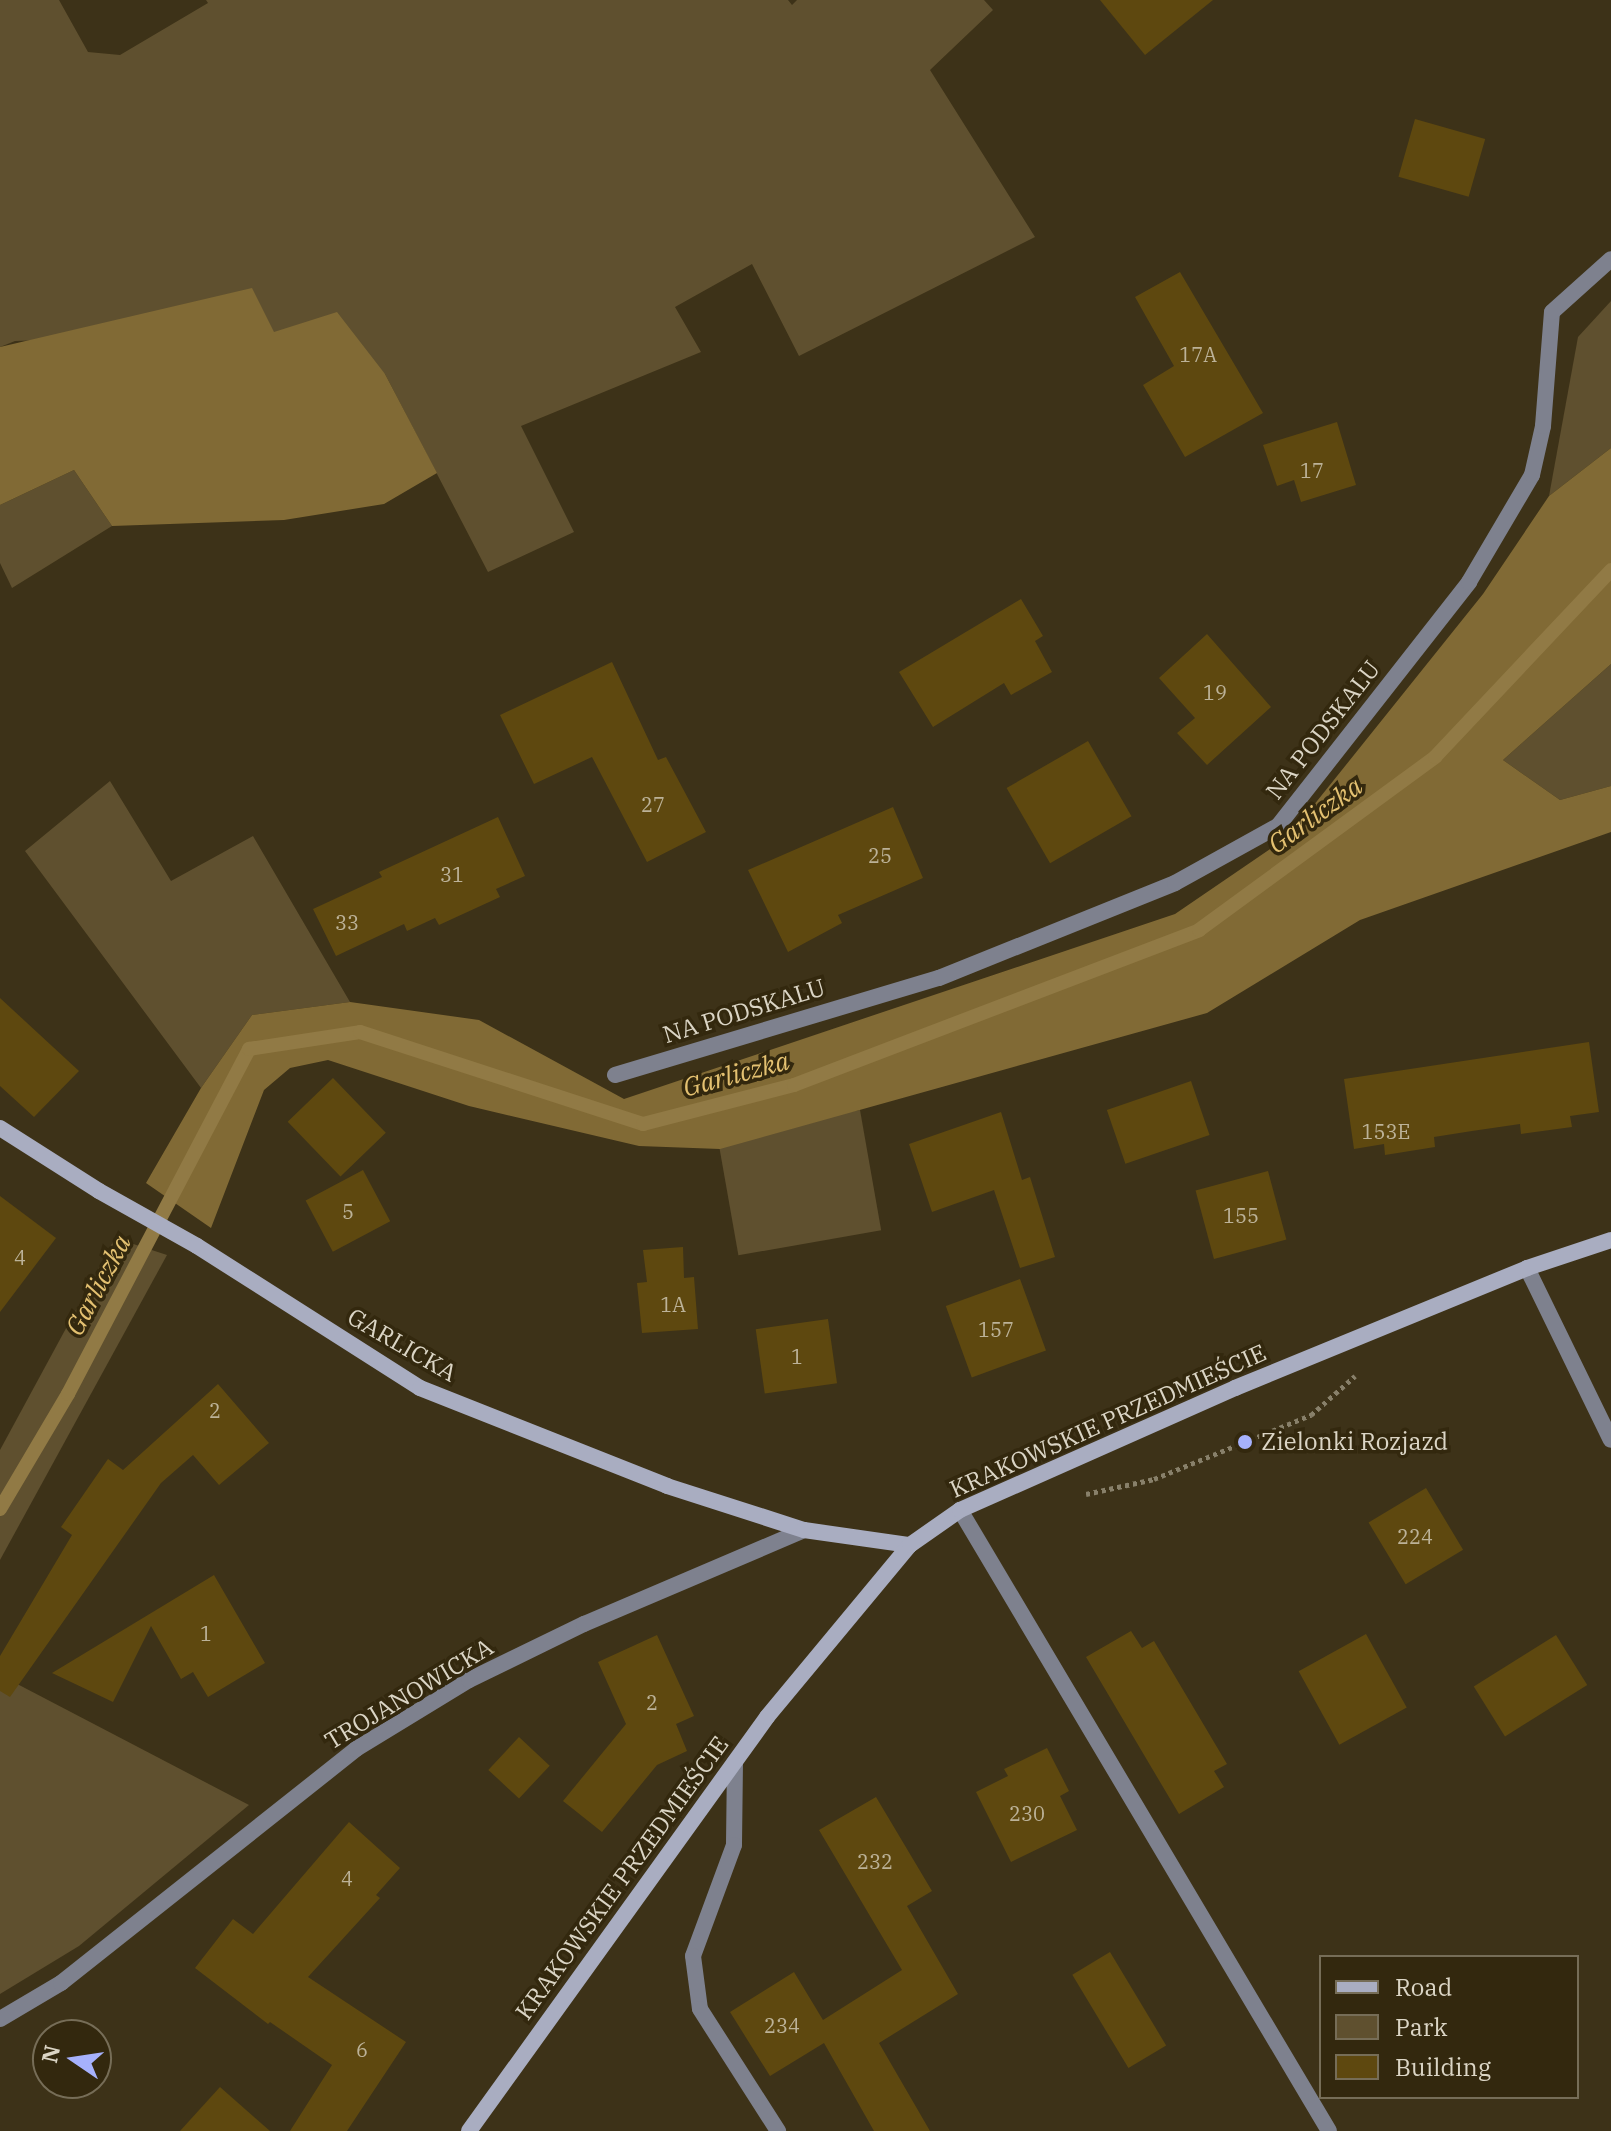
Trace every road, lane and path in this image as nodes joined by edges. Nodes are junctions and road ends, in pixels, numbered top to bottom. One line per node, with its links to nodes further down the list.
1 (1611, 259): 2 (street, NA PODSKALU)
2 (615, 1075)
3 (0, 1128): 10 (main road, GARLICKA)
4 (1611, 1240): 5 (main road, KRAKOWSKIE PRZEDMIEŚCIE)
5 (1527, 1268): 7 (street); 9 (main road, KRAKOWSKIE PRZEDMIEŚCIE)
6 (1357, 1375): 8 (path)
7 (1611, 1440)
8 (1081, 1495)
9 (960, 1510): 11 (main road, KRAKOWSKIE PRZEDMIEŚCIE); 16 (street)
10 (804, 1530): 11 (main road, GARLICKA); 13 (street, TROJANOWICKA)
11 (910, 1545): 12 (main road, KRAKOWSKIE PRZEDMIEŚCIE)
12 (735, 1762): 14 (main road, KRAKOWSKIE PRZEDMIEŚCIE); 15 (street)
13 (0, 2019)
14 (469, 2131)
15 (778, 2131)
16 (1329, 2131)

